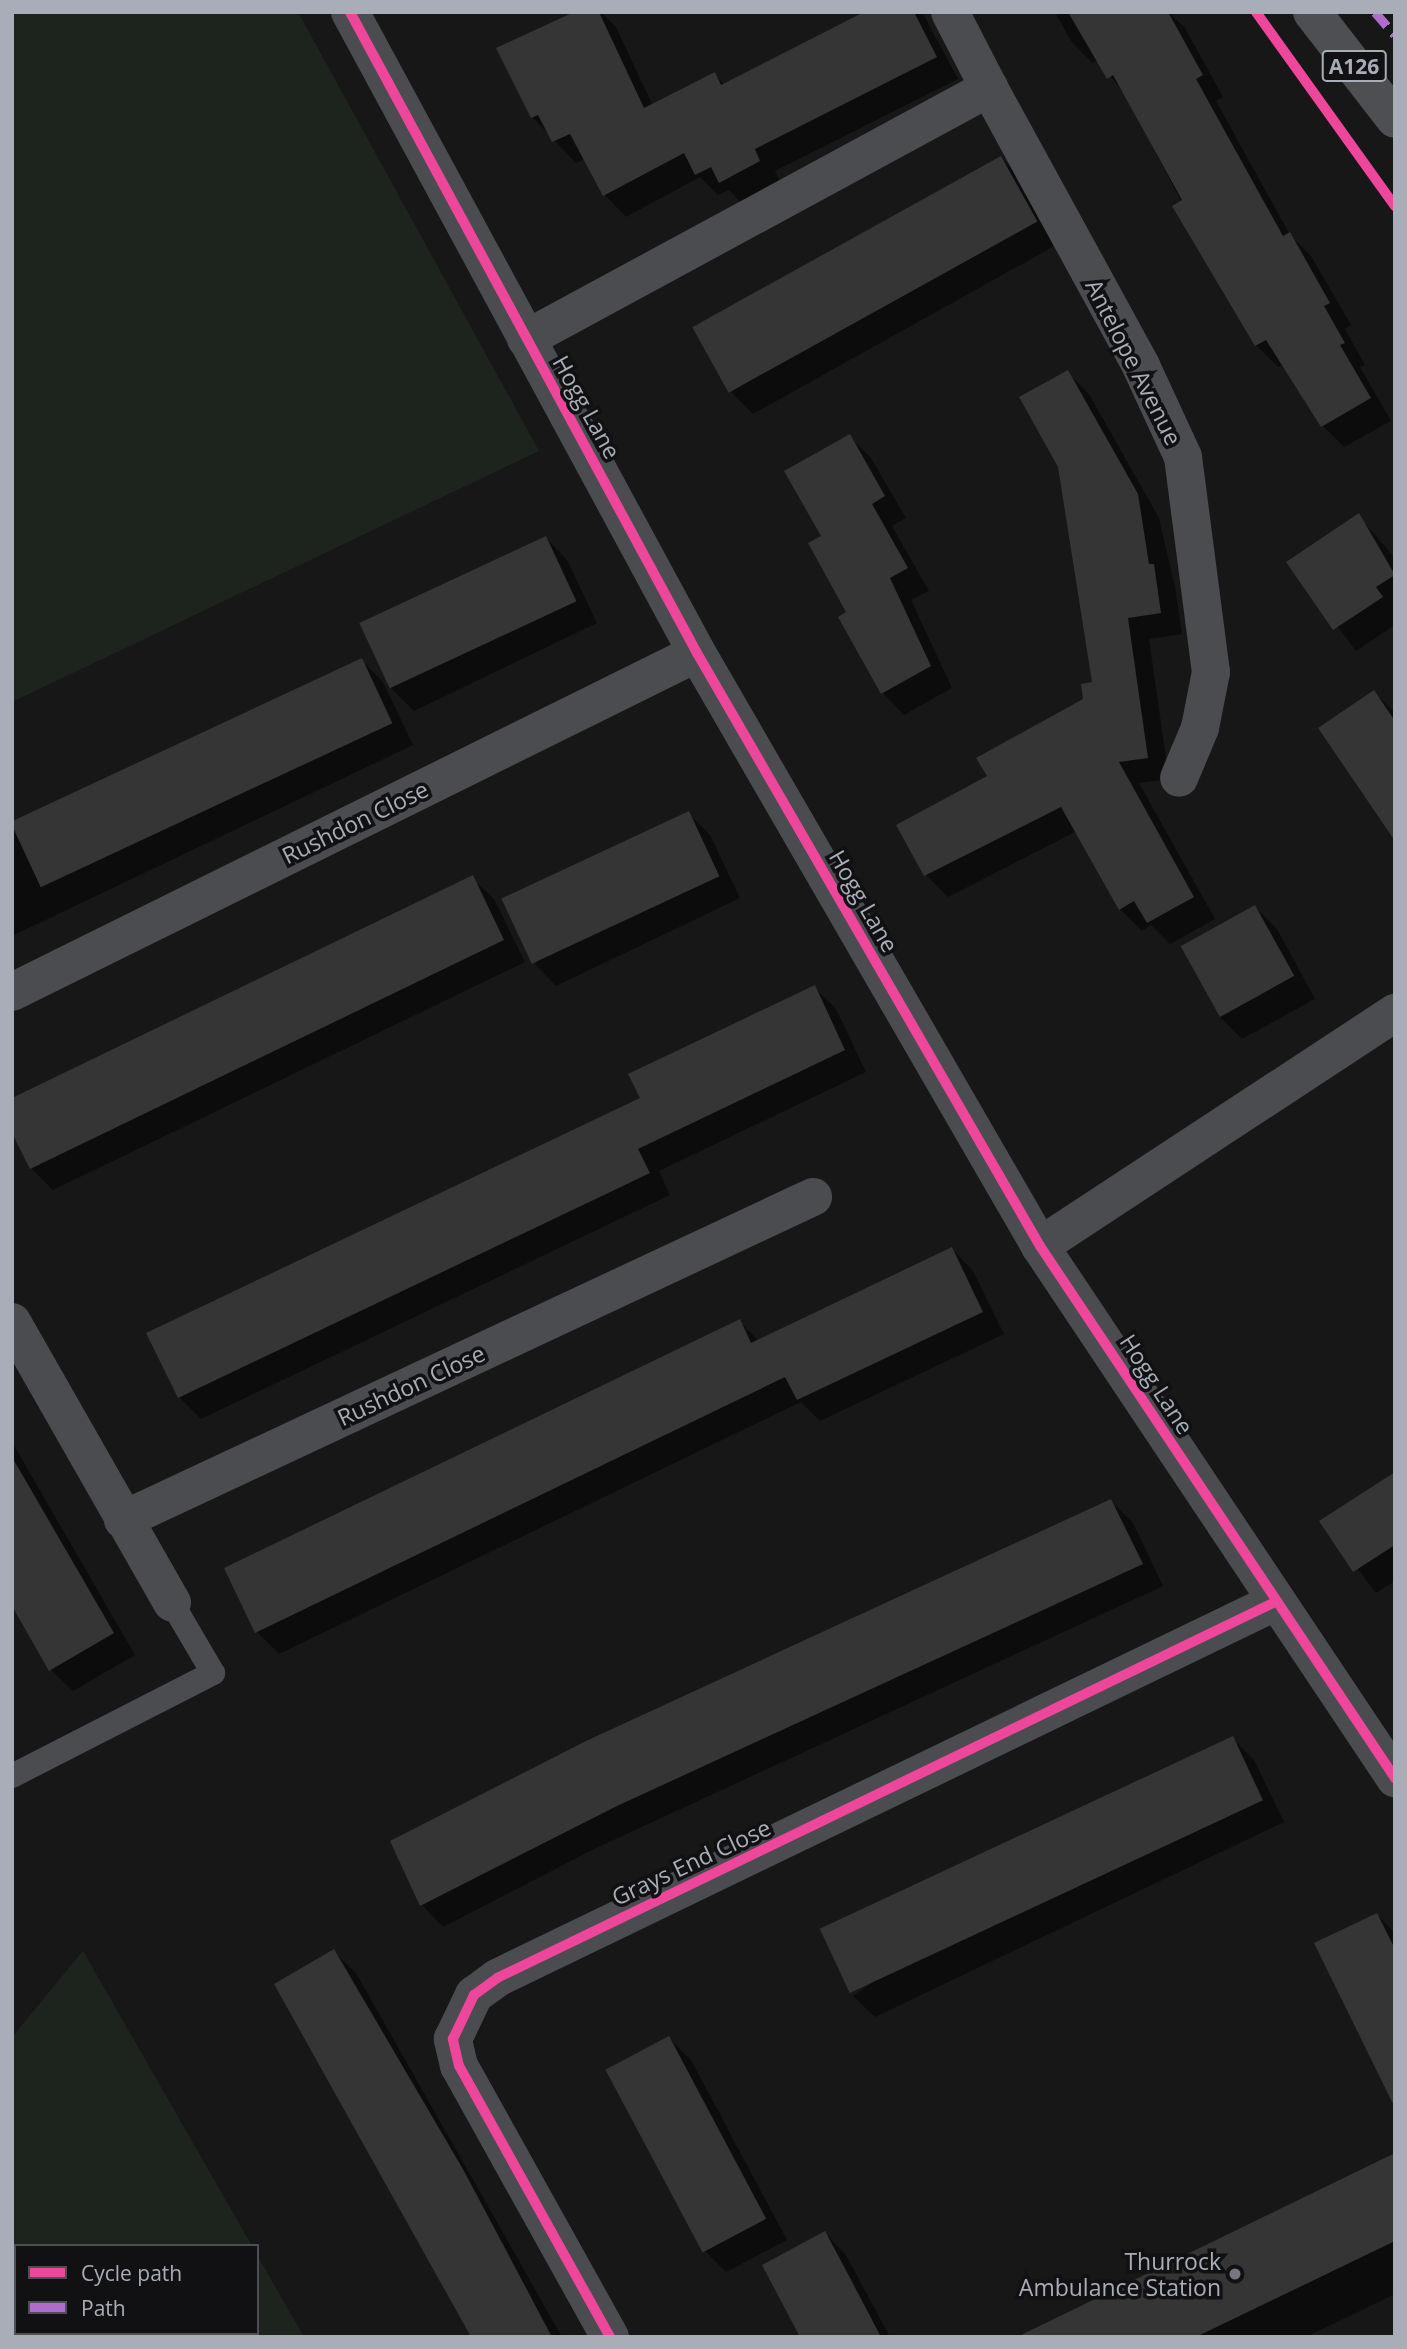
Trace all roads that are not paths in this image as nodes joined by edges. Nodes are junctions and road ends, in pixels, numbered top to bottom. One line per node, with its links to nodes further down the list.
1 (350, 12): 6 (street, Hogg Lane)
2 (950, 12): 4 (street, Antelope Avenue)
3 (1312, 12): 5 (main road, A126)
4 (989, 88): 6 (street); 8 (street, Antelope Avenue)
5 (1395, 119)
6 (526, 339): 7 (street, Hogg Lane)
7 (697, 653): 9 (street, Rushdon Close); 12 (street, Hogg Lane)
8 (1179, 778)
9 (12, 992)
10 (1395, 1013): 12 (street)
11 (813, 1197): 14 (street, Rushdon Close)
12 (1040, 1246): 15 (street, Hogg Lane)
13 (12, 1322): 14 (street)
14 (123, 1520): 16 (street)
15 (1275, 1602): 18 (street, Hogg Lane); 19 (street, Grays End Close)
16 (172, 1603): 17 (lane)
17 (12, 1776)
18 (1395, 1778)
19 (610, 2337)

